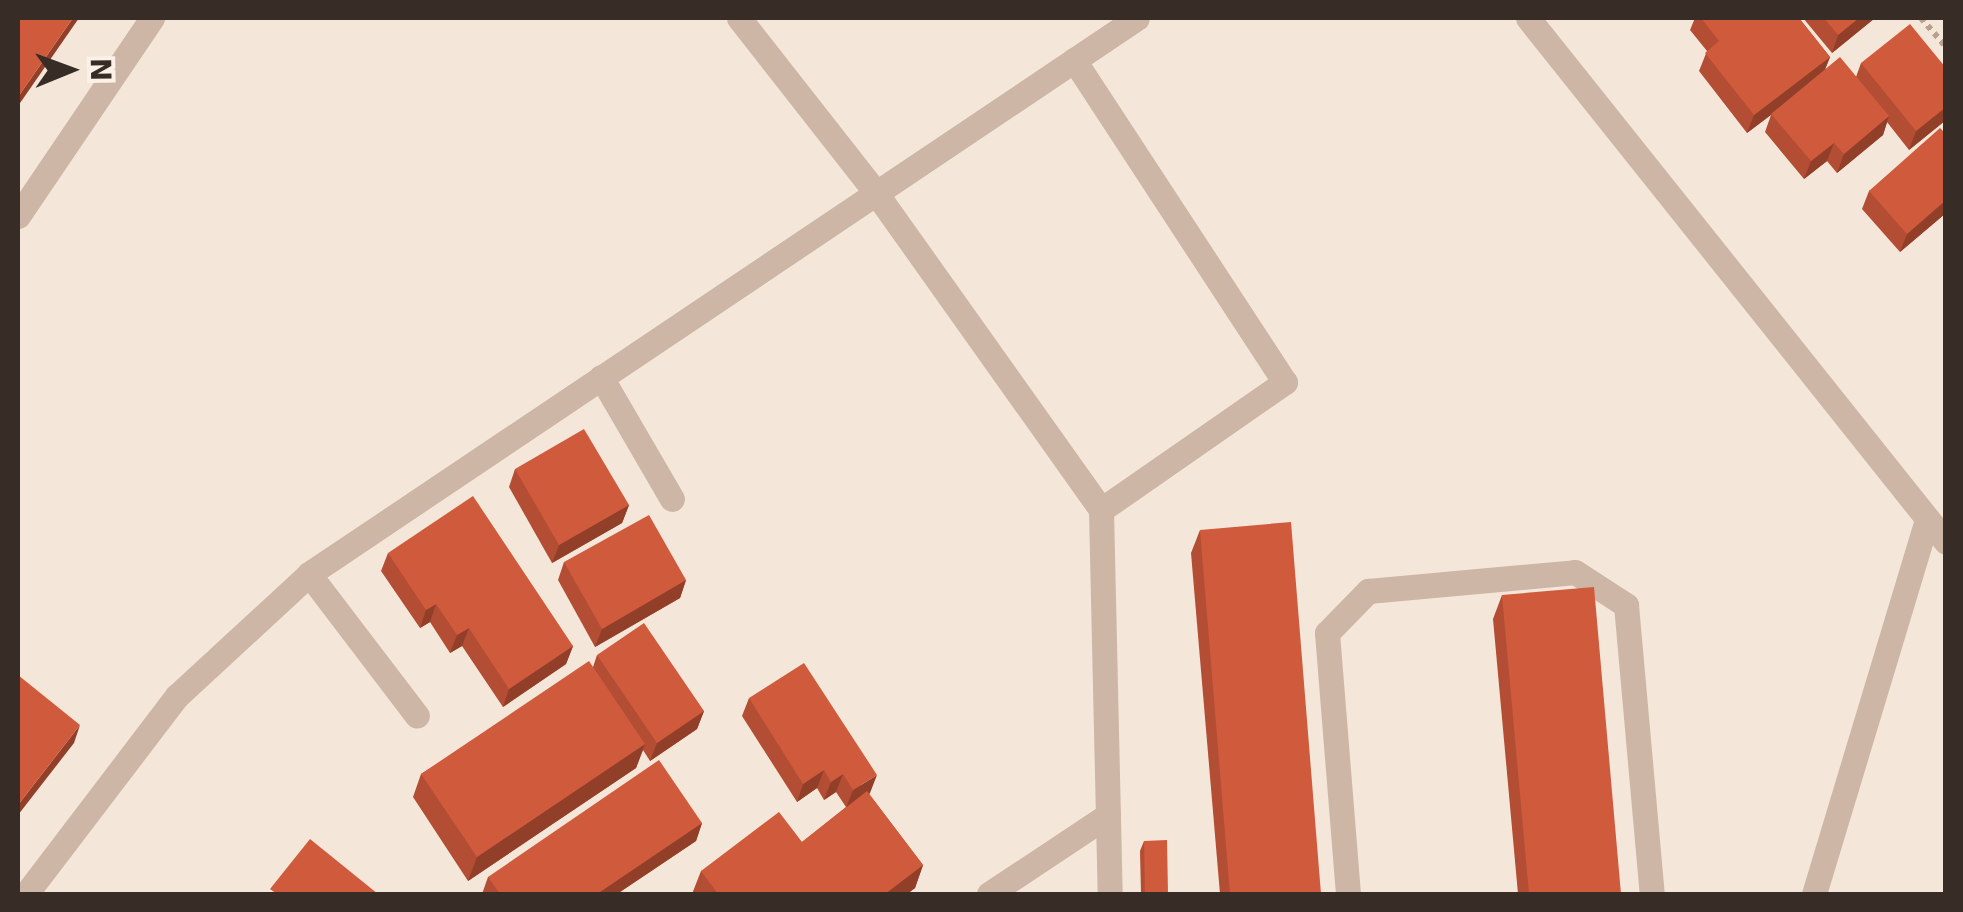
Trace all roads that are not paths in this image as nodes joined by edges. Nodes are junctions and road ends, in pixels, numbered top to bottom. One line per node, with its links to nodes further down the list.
1 (152, 18): 7 (street)
2 (739, 18): 6 (street)
3 (1137, 18): 5 (street)
4 (1528, 18): 11 (street)
5 (1074, 60): 6 (street); 10 (street)
6 (876, 193): 8 (street); 10 (street)
7 (18, 216)
8 (601, 378): 9 (street); 13 (street)
9 (672, 499)
10 (1101, 510): 15 (street)
11 (1927, 518): 12 (street); 21 (street)
12 (1946, 542)
13 (309, 574): 14 (street); 16 (street)
14 (417, 716)
15 (1108, 815): 17 (street); 18 (street)
16 (26, 894)
17 (989, 894)
18 (1110, 894)
19 (1348, 894): 20 (street)
20 (1652, 894)
21 (1814, 894)

